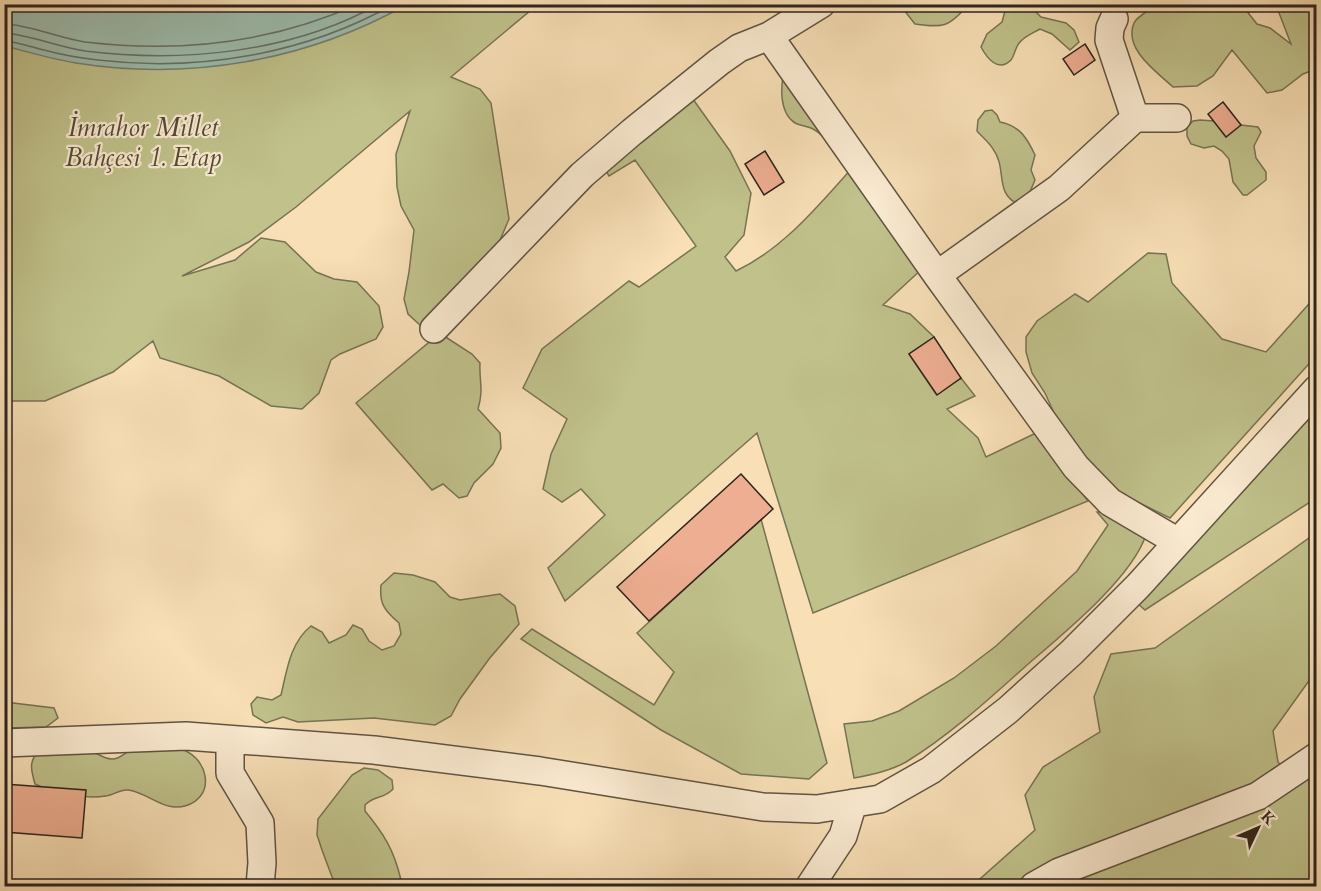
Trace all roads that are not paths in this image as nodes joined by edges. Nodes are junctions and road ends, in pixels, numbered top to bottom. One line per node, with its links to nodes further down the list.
1 (821, 4): 3 (street)
2 (1114, 19): 4 (street)
3 (770, 36): 6 (street); 7 (street)
4 (1135, 118): 5 (street); 6 (street)
5 (1177, 118)
6 (937, 275): 9 (street)
7 (434, 329)
8 (1317, 390): 9 (street)
9 (1178, 542): 13 (street)
10 (230, 740): 11 (street); 13 (street); 14 (street)
11 (4, 743)
12 (1317, 757): 16 (street)
13 (853, 803): 15 (street)
14 (260, 886)
15 (810, 886)
16 (1034, 886)

